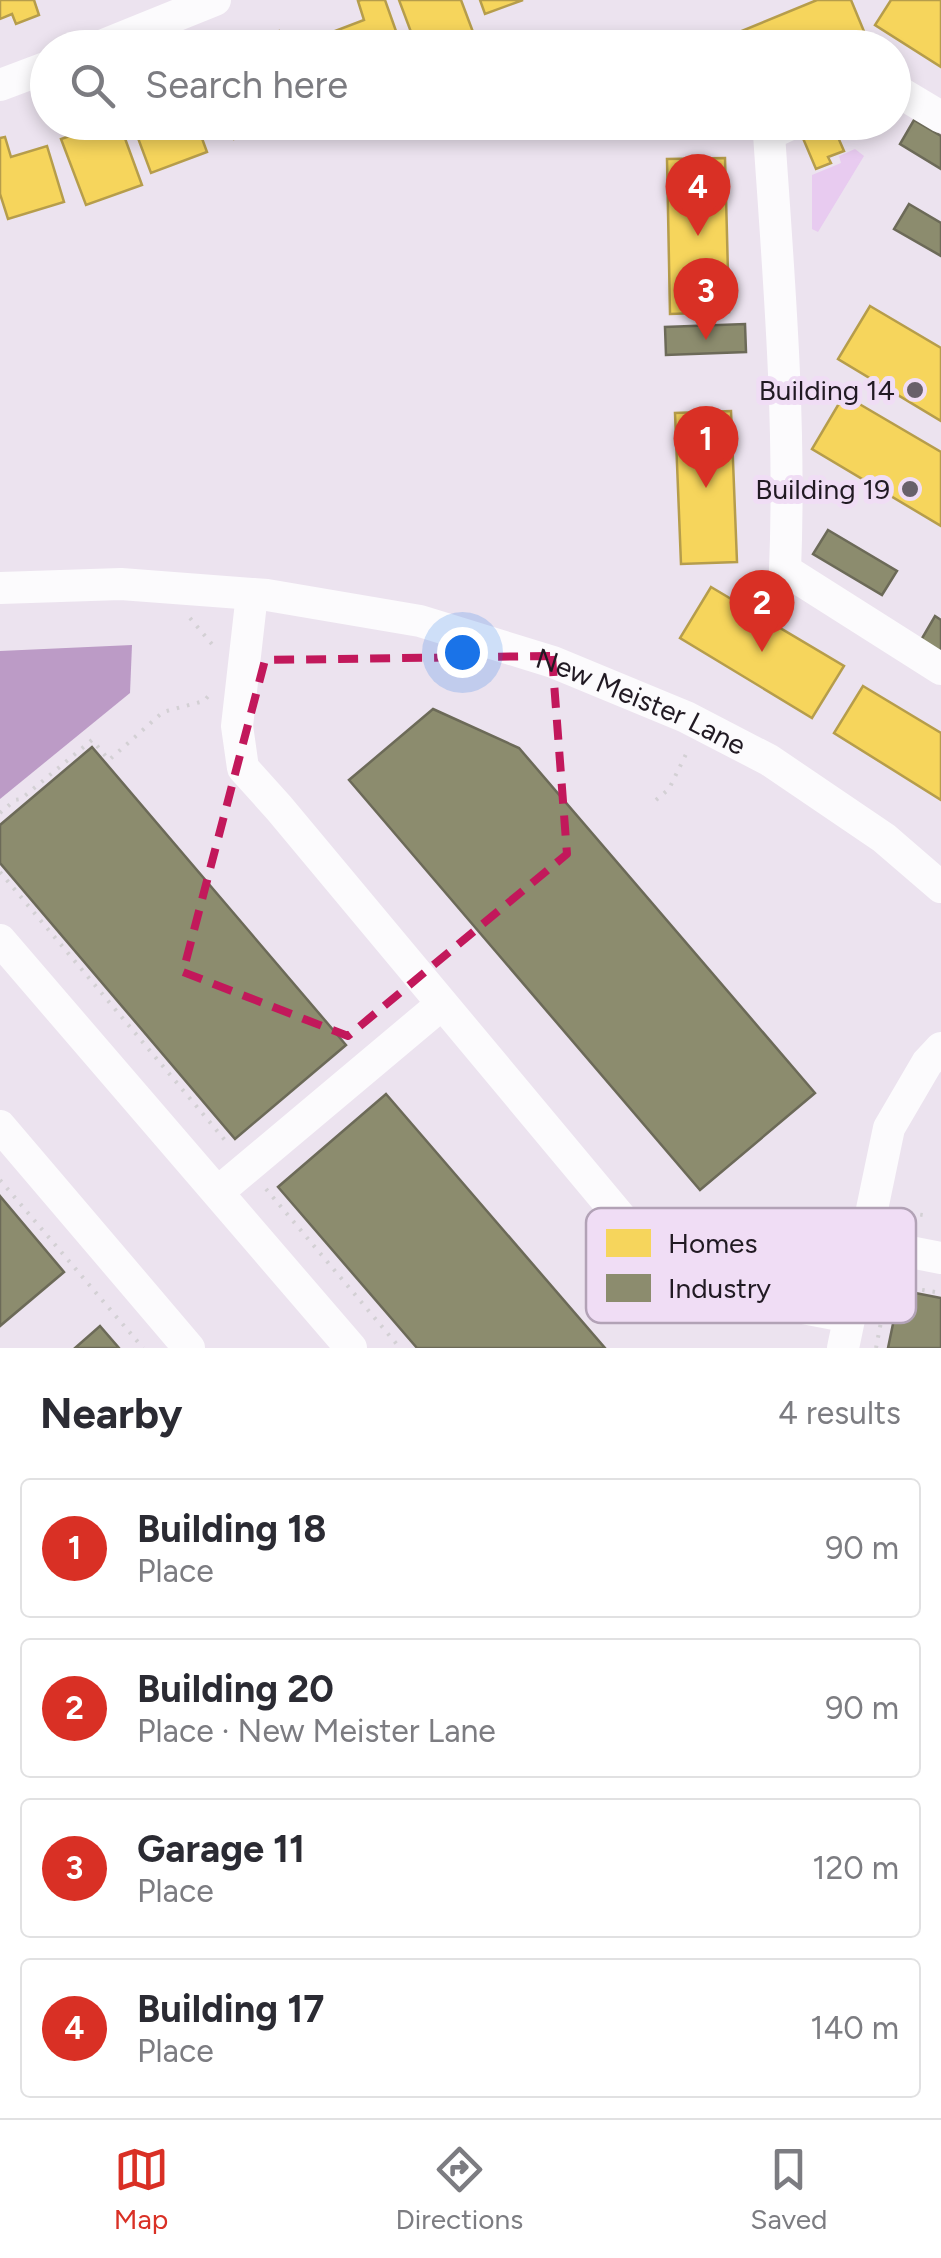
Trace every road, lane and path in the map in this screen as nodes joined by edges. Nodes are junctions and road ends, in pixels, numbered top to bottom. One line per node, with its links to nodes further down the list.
1 (215, 0): 2 (street)
2 (141, 30)
3 (30, 74): 4 (street)
4 (0, 85)
5 (911, 98): 6 (street)
6 (941, 117)
7 (769, 140): 12 (street)
8 (0, 588): 9 (street, New Meister Lane)
9 (252, 594): 18 (street, New Meister Lane); 20 (street)
10 (189, 616): 11 (path)
11 (217, 650)
12 (941, 669)
13 (215, 678): 16 (path)
14 (688, 750): 15 (path)
15 (656, 800)
16 (0, 813)
17 (0, 872): 23 (path)
18 (941, 887)
19 (0, 940): 26 (street)
20 (442, 1004): 26 (street); 28 (street)
21 (941, 1048): 29 (street)
22 (0, 1126): 41 (street)
23 (232, 1148)
24 (0, 1180): 40 (path)
25 (259, 1182): 43 (path)
26 (218, 1192): 42 (street)
27 (898, 1205): 30 (path)
28 (613, 1208)
29 (872, 1208)
30 (900, 1208)
31 (916, 1214): 32 (path)
32 (930, 1216)
33 (916, 1253): 34 (street)
34 (941, 1258)
35 (916, 1289): 36 (path)
36 (941, 1294)
37 (817, 1323): 39 (street)
38 (881, 1323): 44 (path)
39 (846, 1332)
40 (144, 1348)
41 (190, 1348)
42 (351, 1348)
43 (400, 1348)
44 (876, 1348)

